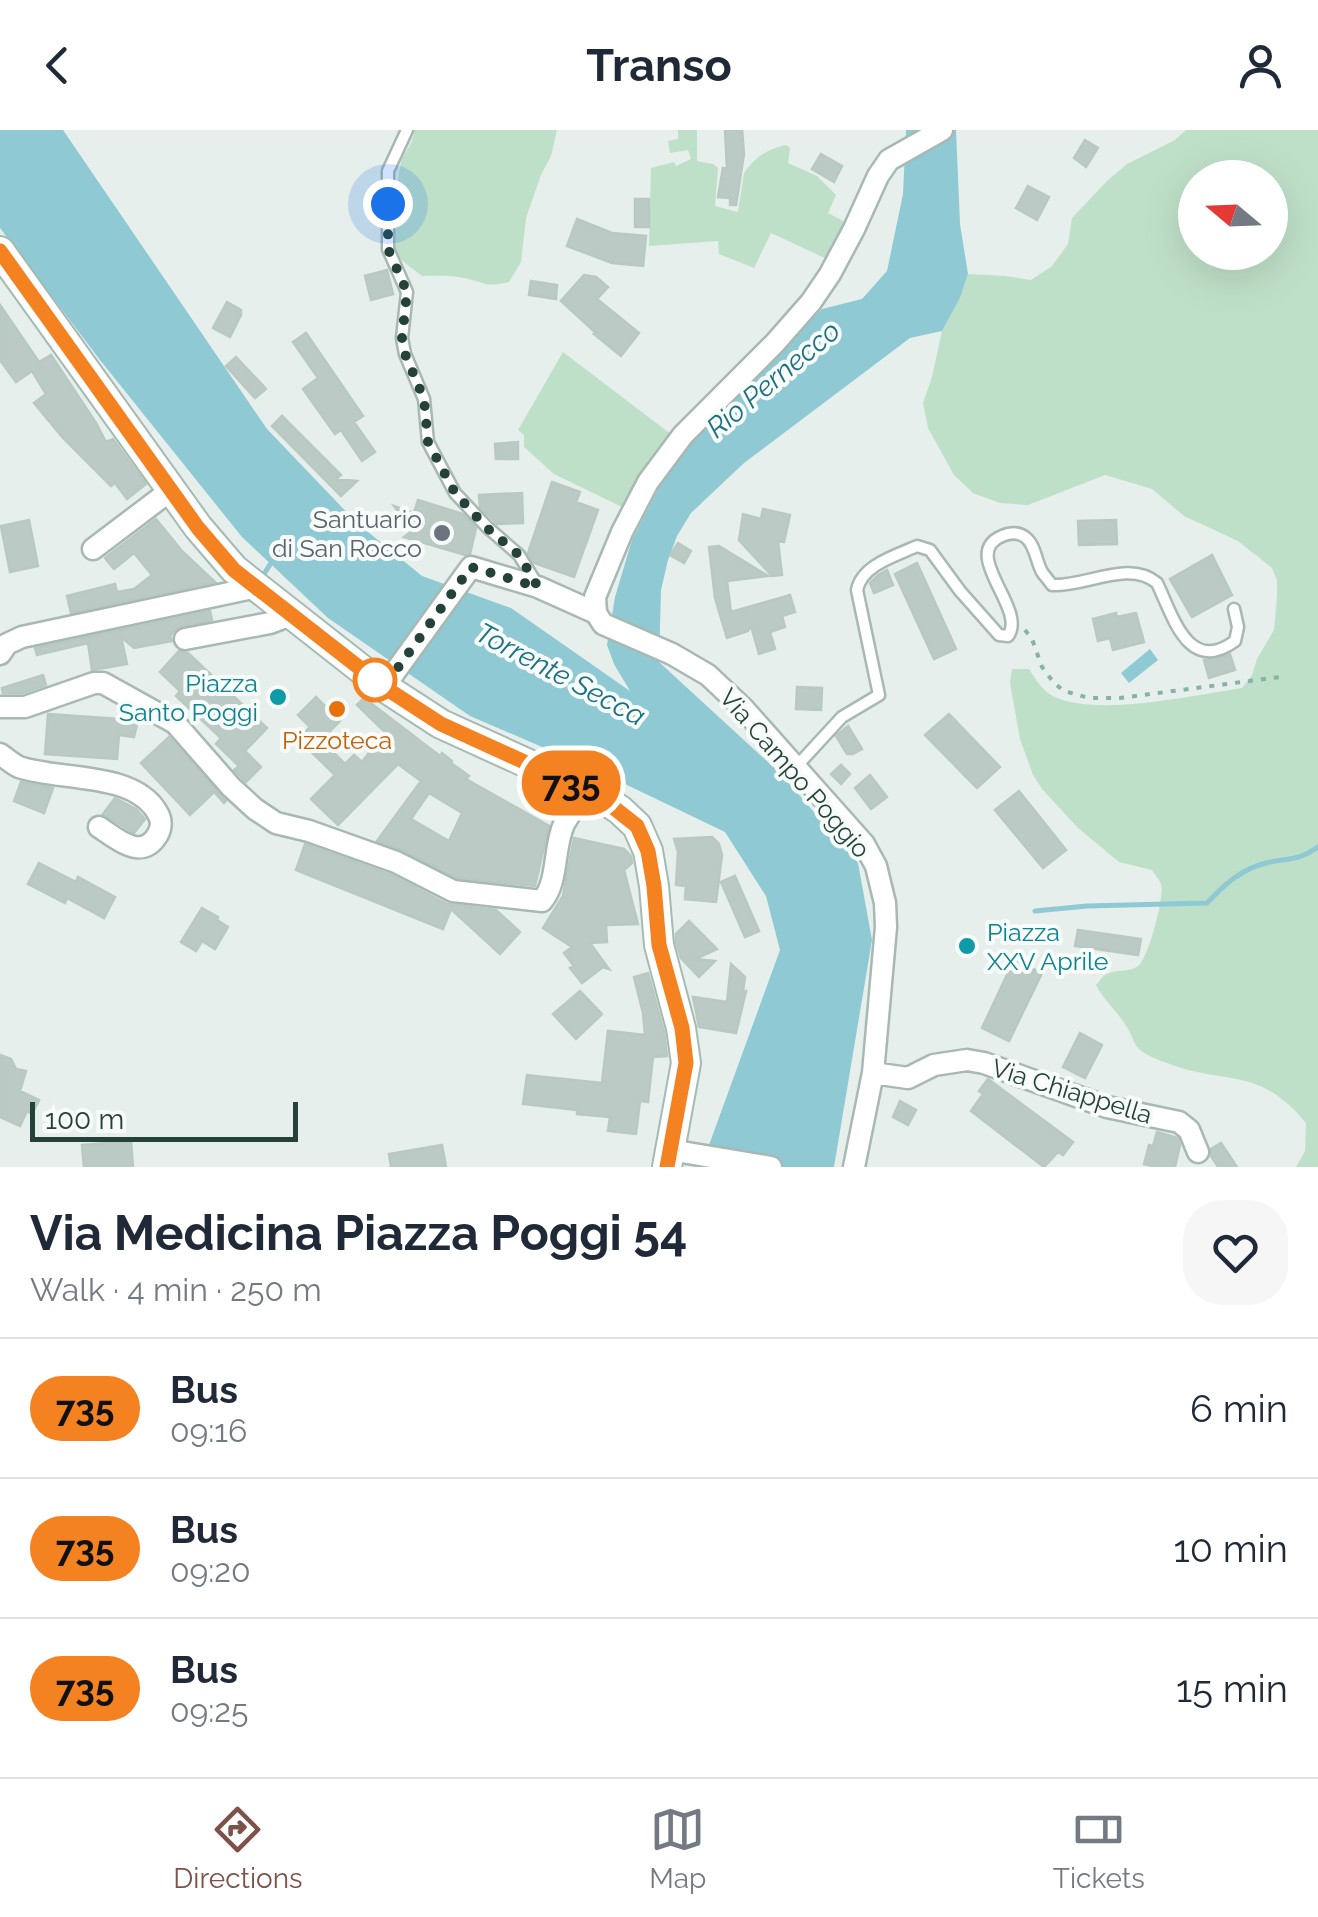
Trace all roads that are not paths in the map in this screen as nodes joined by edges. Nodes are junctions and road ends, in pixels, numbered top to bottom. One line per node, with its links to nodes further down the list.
1 (407, 130): 7 (lane)
2 (942, 130): 10 (street)
3 (0, 251): 4 (main road)
4 (171, 490): 5 (street); 6 (main road)
5 (93, 549)
6 (257, 587): 9 (main road); 12 (street)
7 (538, 587): 10 (street, Via Campo Poggio); 13 (street, Via Campo Poggio)
8 (1234, 609): 16 (lane)
9 (293, 614): 11 (street); 13 (main road)
10 (600, 618): 16 (street, Via Campo Poggio)
11 (184, 639)
12 (0, 654)
13 (387, 683): 17 (main road)
14 (3, 711): 17 (street)
15 (0, 754): 18 (street)
16 (795, 768): 19 (street, Via Campo Poggio)
17 (586, 790): 21 (main road)
18 (99, 827)
19 (873, 1073): 20 (street, Via Chiappella); 23 (street, Via Campo Poggio)
20 (1198, 1152)
21 (677, 1157): 22 (street)
22 (771, 1167)
23 (854, 1167)

